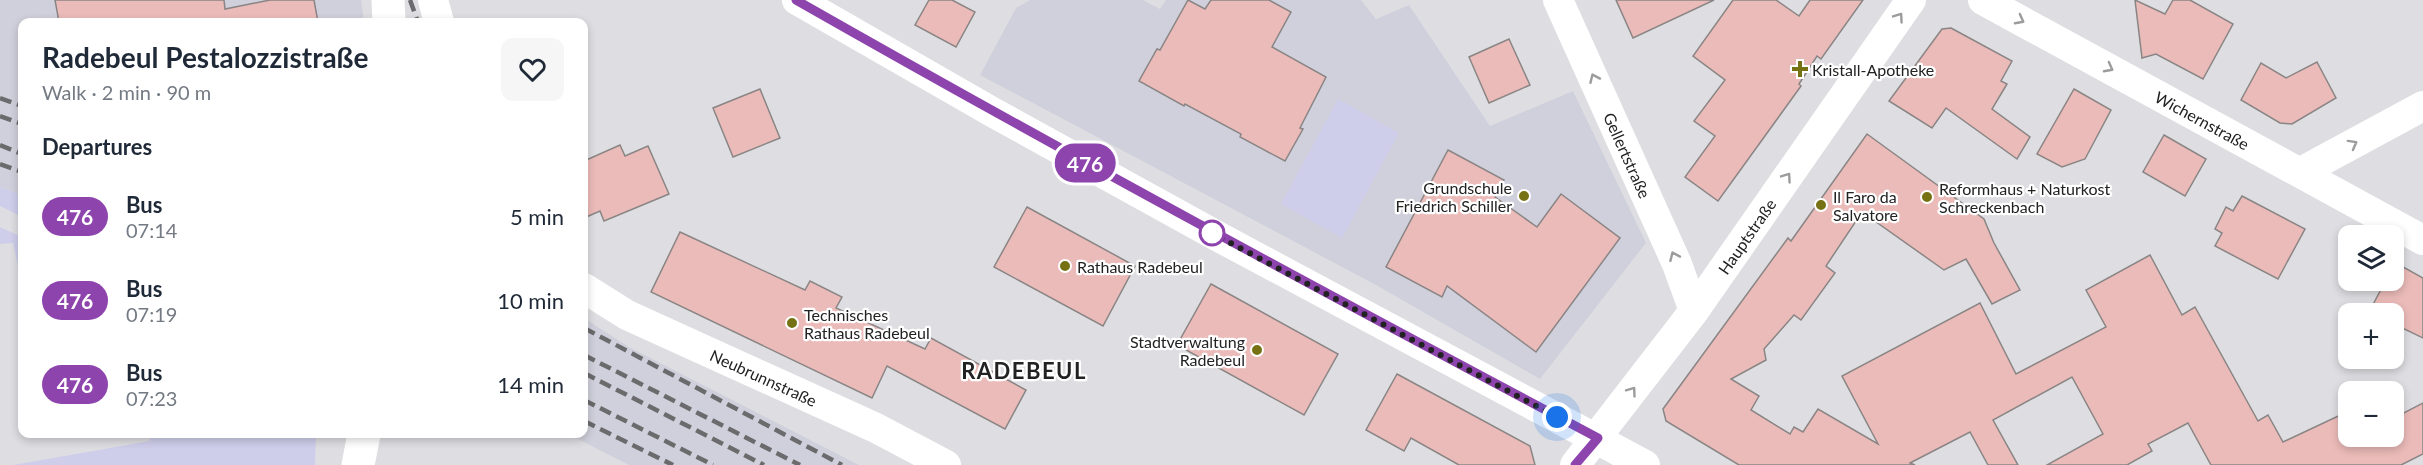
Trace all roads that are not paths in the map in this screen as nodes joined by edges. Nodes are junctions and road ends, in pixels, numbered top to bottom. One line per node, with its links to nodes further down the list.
1 (388, 0): 7 (street)
2 (433, 0): 8 (street)
3 (796, 0): 16 (street)
4 (1558, 0): 13 (street, Gellertstraße, one-way to 4)
5 (1911, 0): 13 (street, Hauptstraße, one-way to 5)
6 (1983, 0): 10 (street, Wichernstraße, one-way to 10)
7 (389, 18)
8 (438, 18)
9 (2423, 105): 10 (street, one-way to 9)
10 (2301, 172): 11 (street, Wichernstraße)
11 (2423, 240)
12 (588, 291): 19 (street, Neubrunnstraße)
13 (1694, 311): 16 (street, Hauptstraße, one-way to 13)
14 (341, 438): 17 (street)
15 (363, 438): 18 (street)
16 (1598, 438): 20 (street, Hauptstraße); 21 (street)
17 (344, 465)
18 (358, 465)
19 (946, 465)
20 (1575, 465)
21 (1646, 465)

